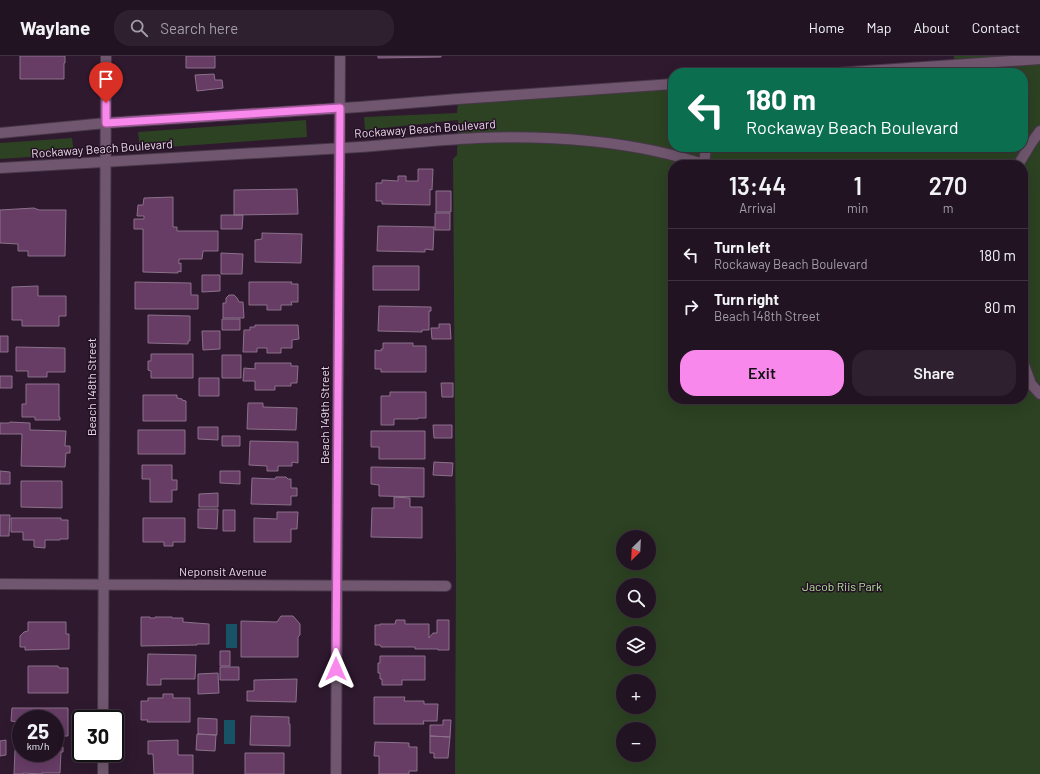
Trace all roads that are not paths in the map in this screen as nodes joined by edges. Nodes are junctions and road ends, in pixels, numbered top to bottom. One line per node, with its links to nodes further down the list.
1 (106, 56): 7 (street, Beach 148th Street)
2 (340, 56): 6 (street, Beach 149th Street)
3 (1040, 59): 4 (street)
4 (910, 68)
5 (668, 84): 6 (street, Rockaway Beach Boulevard)
6 (340, 108): 7 (street, Rockaway Beach Boulevard); 10 (street, Beach 149th Street)
7 (106, 123): 9 (street, Rockaway Beach Boulevard); 13 (street, Beach 148th Street)
8 (1040, 132): 11 (street)
9 (0, 133)
10 (340, 148): 12 (street, Rockaway Beach Boulevard); 13 (street, Rockaway Beach Boulevard); 21 (street, Beach 149th Street)
11 (1028, 149)
12 (688, 160)
13 (106, 162): 14 (street, Rockaway Beach Boulevard); 20 (street, Beach 148th Street)
14 (0, 168)
15 (1028, 375): 17 (street)
16 (1028, 380): 17 (street)
17 (1031, 383): 18 (street)
18 (1040, 394)
19 (0, 584): 20 (street, Neponsit Avenue)
20 (104, 585): 21 (street, Neponsit Avenue); 23 (street, Beach 148th Street)
21 (336, 586): 22 (street, Neponsit Avenue); 26 (street, Beach 149th Street)
22 (446, 586)
23 (103, 710)
24 (103, 762): 25 (street)
25 (103, 774)
26 (336, 774)

